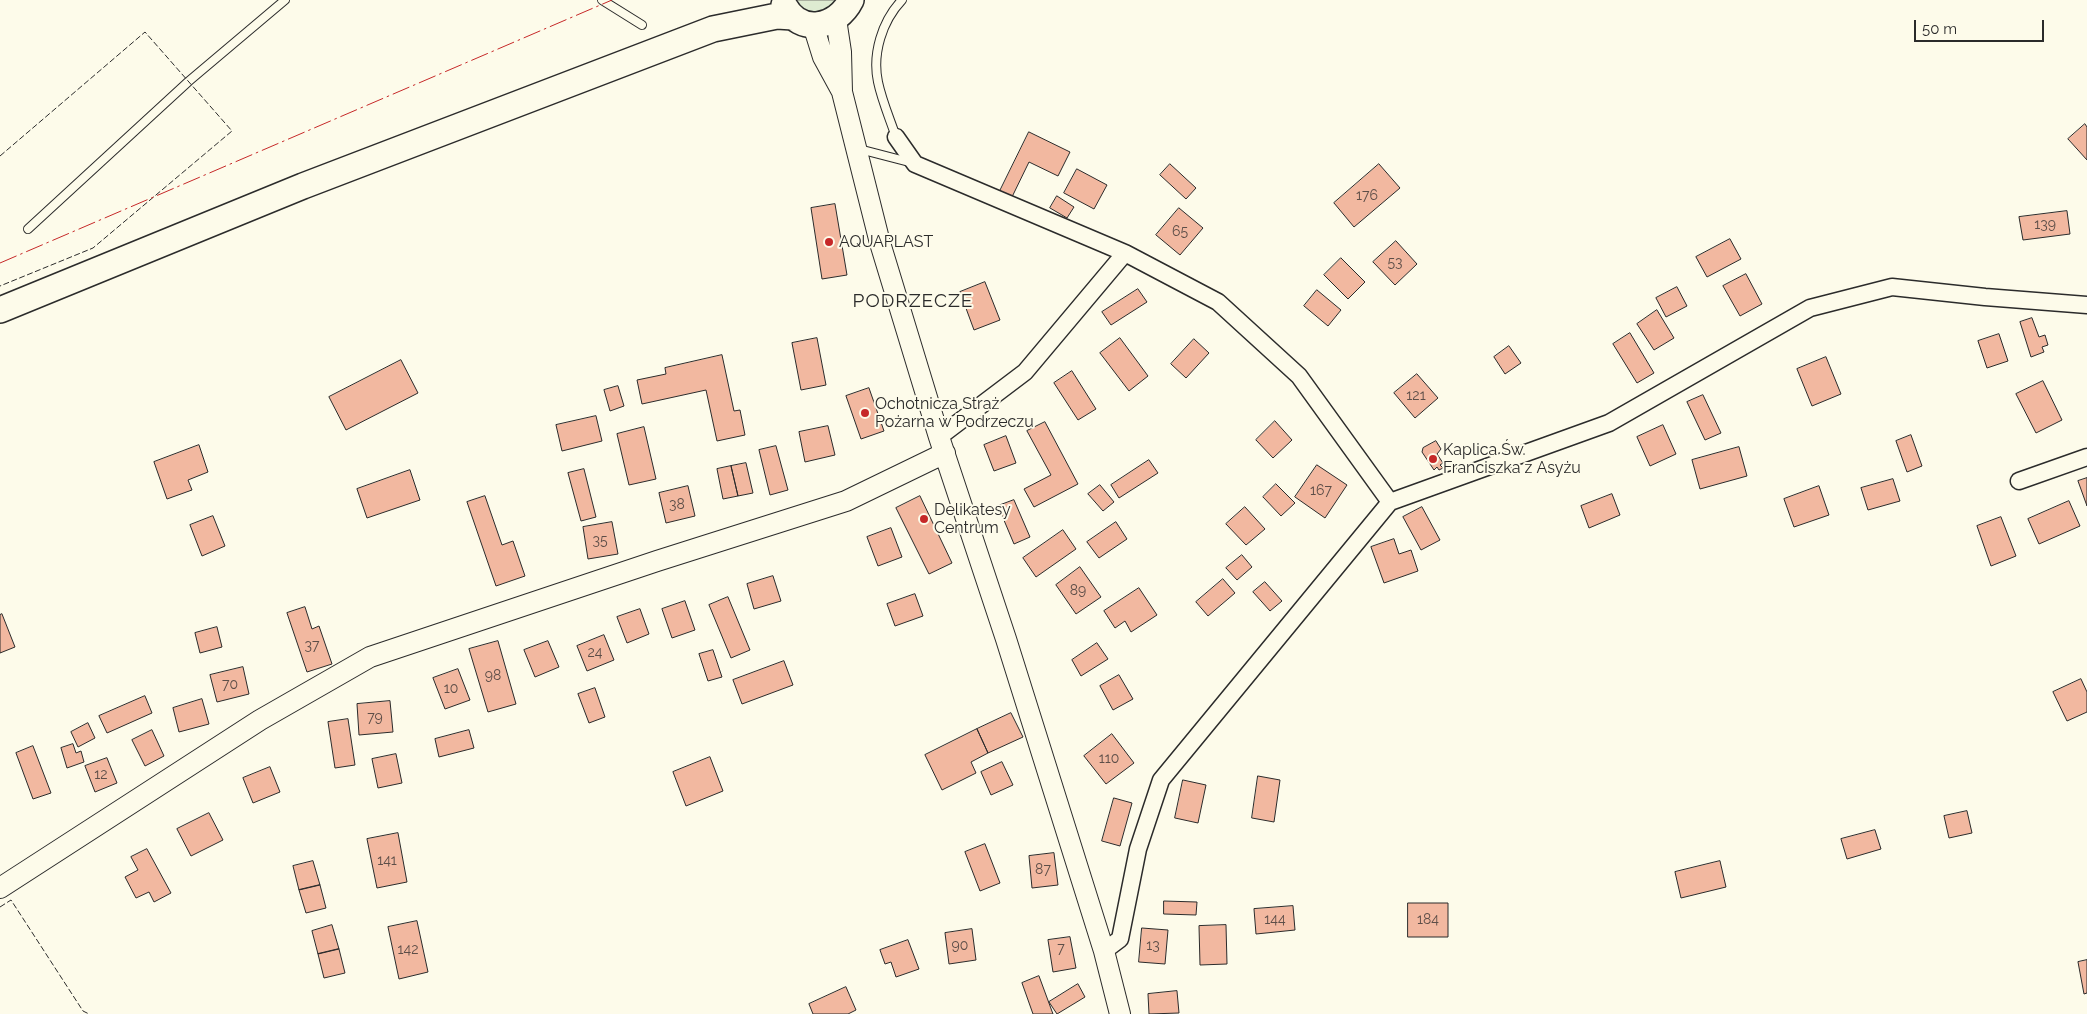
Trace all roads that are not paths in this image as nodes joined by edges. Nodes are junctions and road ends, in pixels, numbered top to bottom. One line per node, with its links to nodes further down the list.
1 (285, 0): 11 (lane)
2 (602, 0): 6 (lane)
3 (761, 0): 7 (main road)
4 (902, 0): 8 (lane)
5 (815, 12): 7 (main road); 9 (street)
6 (642, 25)
7 (713, 29): 14 (main road)
8 (896, 137): 10 (street)
9 (855, 148): 10 (lane); 15 (street)
10 (915, 164): 12 (street)
11 (28, 230)
12 (1125, 253): 15 (street); 18 (street)
13 (2087, 305): 18 (street)
14 (0, 310)
15 (942, 445): 19 (street); 20 (street)
16 (2087, 457): 17 (street)
17 (2019, 481)
18 (1390, 502): 20 (street)
19 (0, 888)
20 (1104, 951): 21 (street)
21 (1120, 1014)

